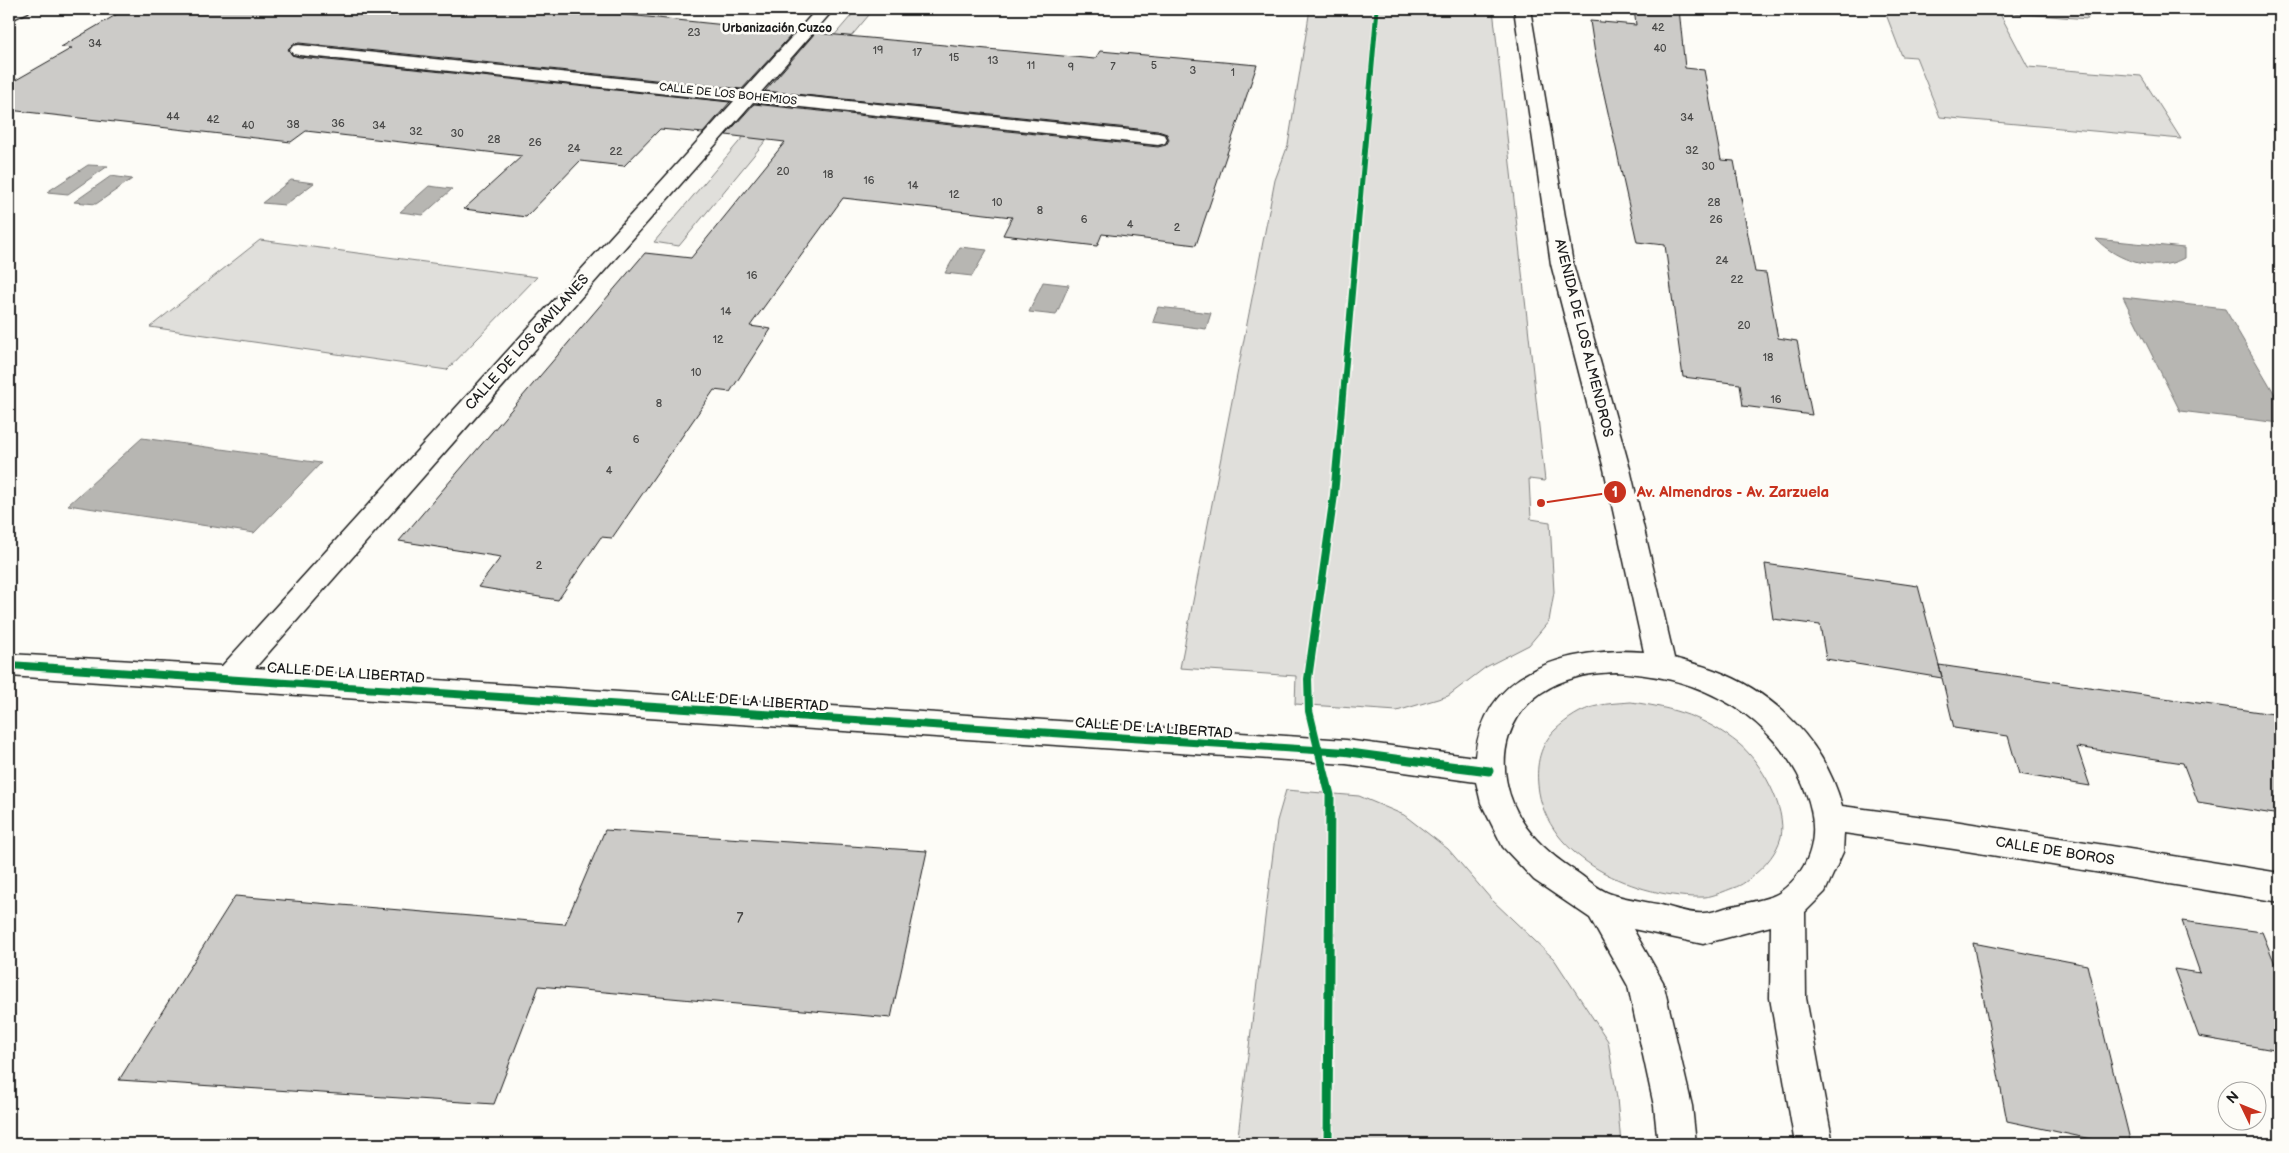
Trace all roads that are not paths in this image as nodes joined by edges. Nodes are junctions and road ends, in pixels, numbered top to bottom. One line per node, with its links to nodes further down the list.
1 (22, 9): 4 (street)
2 (826, 9): 6 (street, CALLE DE LOS GAVILANES)
3 (1522, 9): 9 (street, AVENIDA DE LOS ALMENDROS)
4 (9, 16)
5 (299, 50): 6 (street, CALLE DE LOS BOHEMIOS)
6 (748, 96): 7 (street, CALLE DE LOS BOHEMIOS); 10 (street, CALLE DE LOS GAVILANES)
7 (1158, 139)
8 (9, 665): 10 (street, CALLE DE LA LIBERTAD)
9 (1661, 665): 11 (street); 12 (street)
10 (229, 678): 11 (street, CALLE DE LA LIBERTAD)
11 (1489, 770): 15 (street)
12 (1829, 818): 13 (street, CALLE DE BOROS); 14 (street)
13 (2280, 888)
14 (1788, 906): 15 (street); 17 (street)
15 (1602, 907): 16 (street)
16 (1677, 1144)
17 (1814, 1144)

